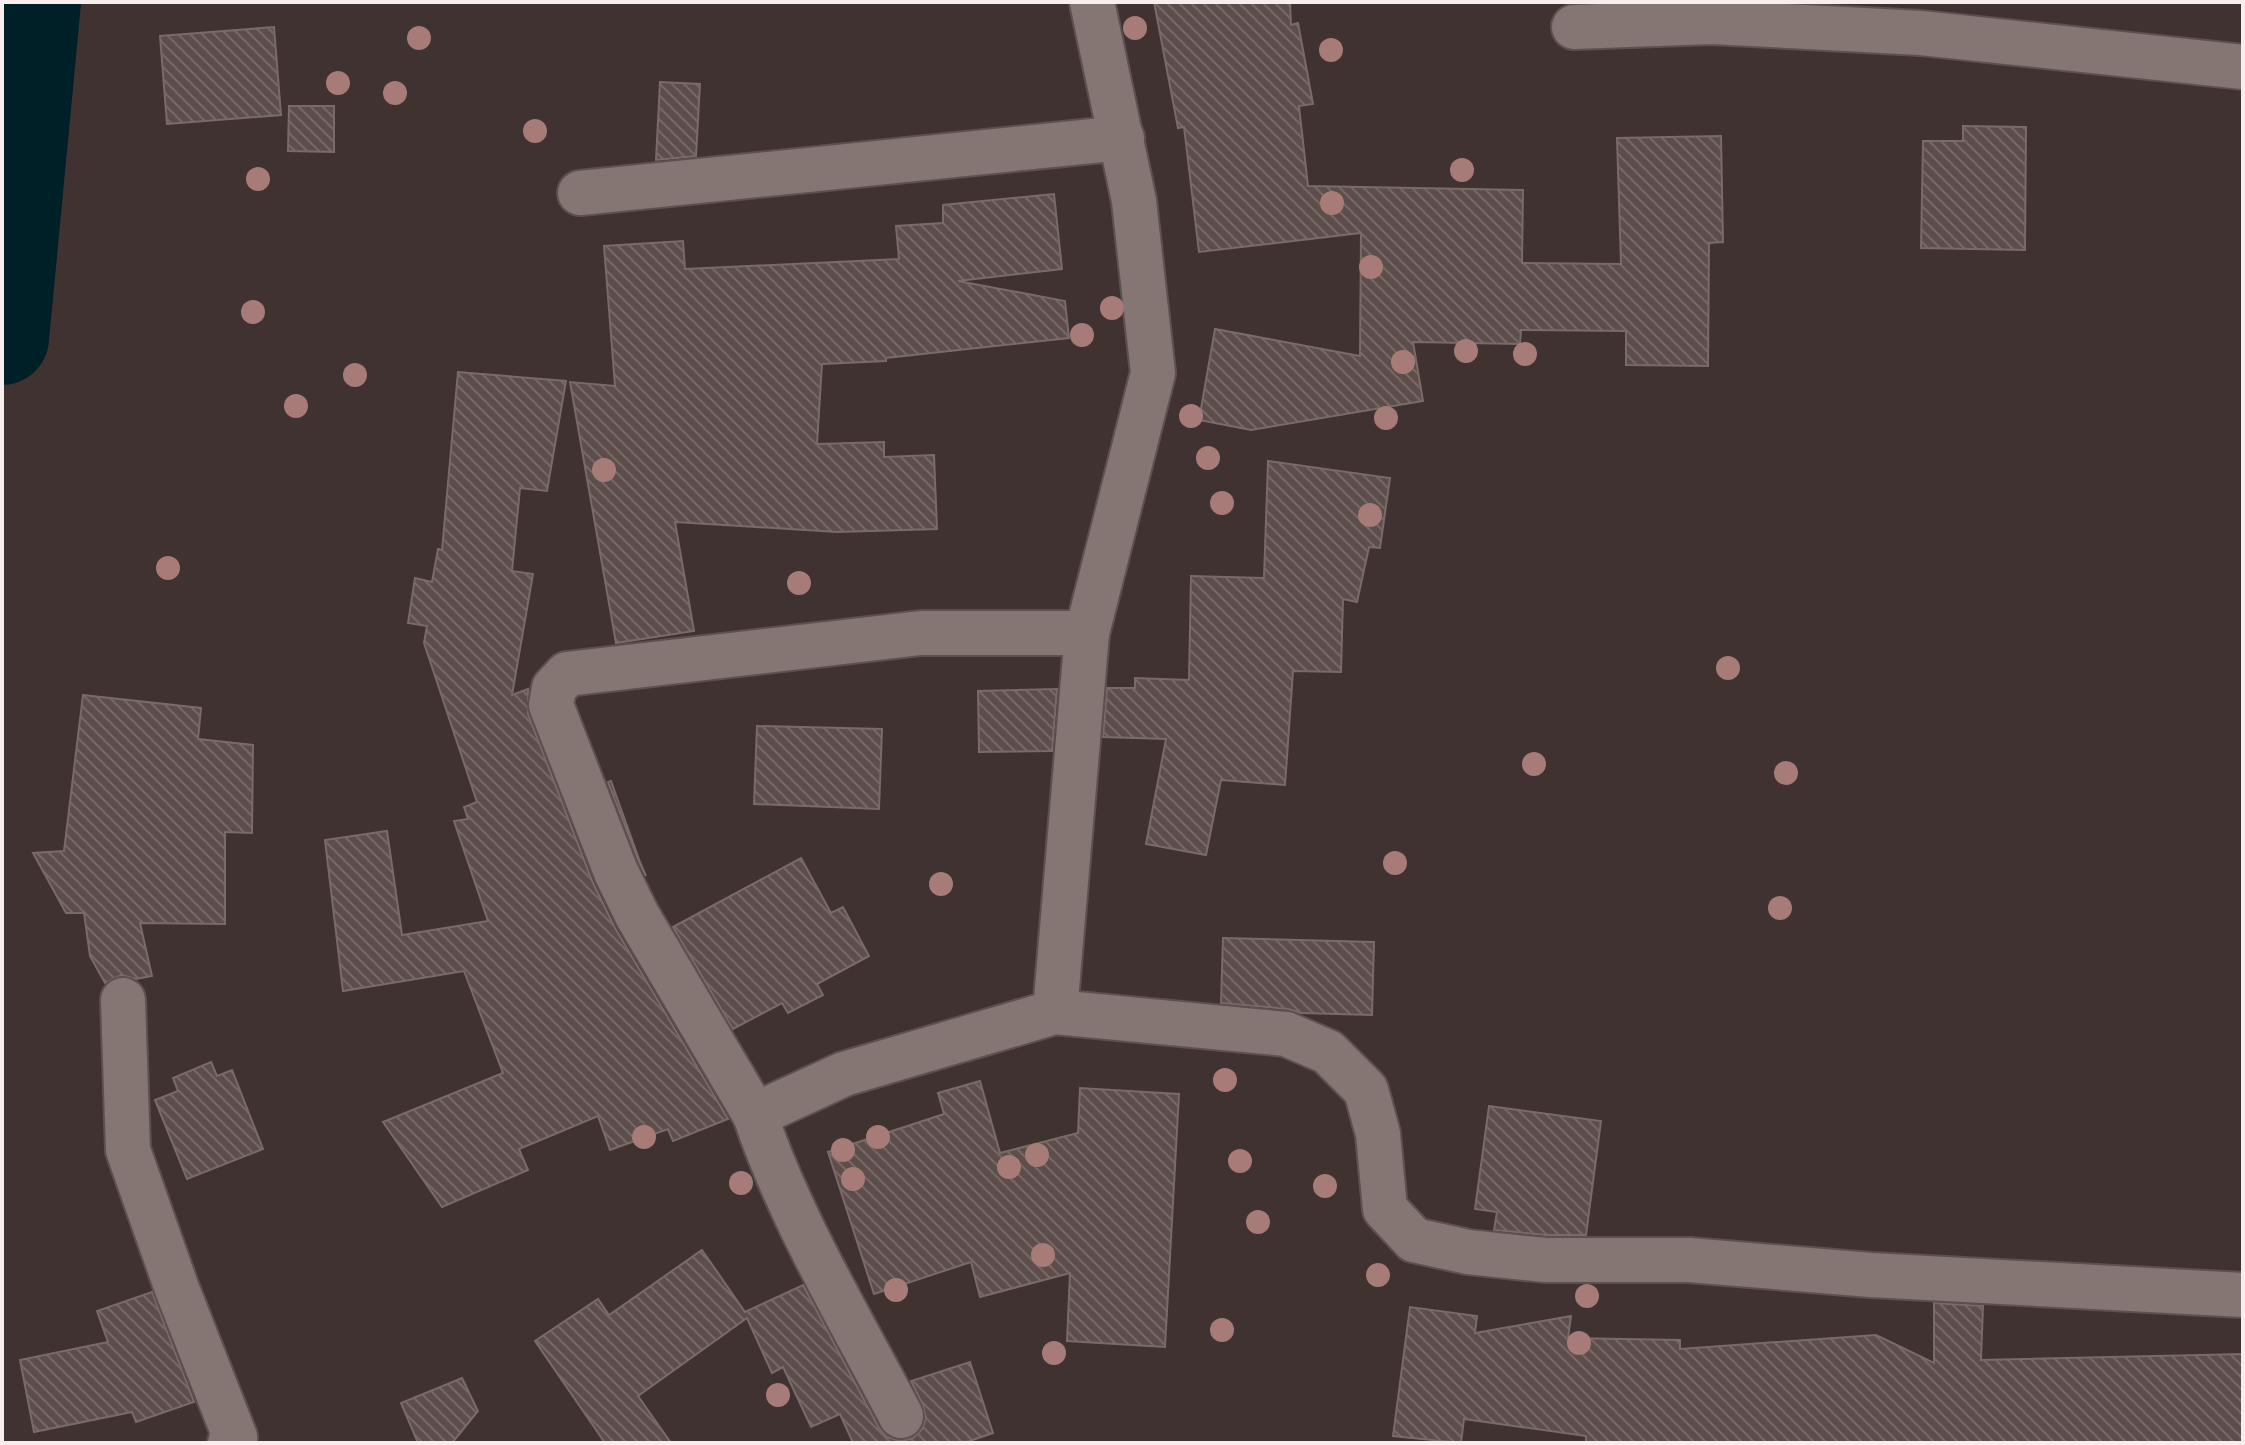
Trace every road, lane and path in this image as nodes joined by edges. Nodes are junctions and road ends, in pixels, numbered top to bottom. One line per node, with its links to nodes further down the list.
1 (1092, 2): 4 (street)
2 (1574, 27): 3 (street)
3 (2243, 67)
4 (1122, 138): 5 (street); 6 (street)
5 (580, 193)
6 (1087, 633): 8 (street); 9 (street)
7 (123, 1000): 12 (street)
8 (1055, 1012): 9 (street); 10 (street)
9 (755, 1115): 11 (street)
10 (2243, 1295)
11 (901, 1416)
12 (230, 1443)

